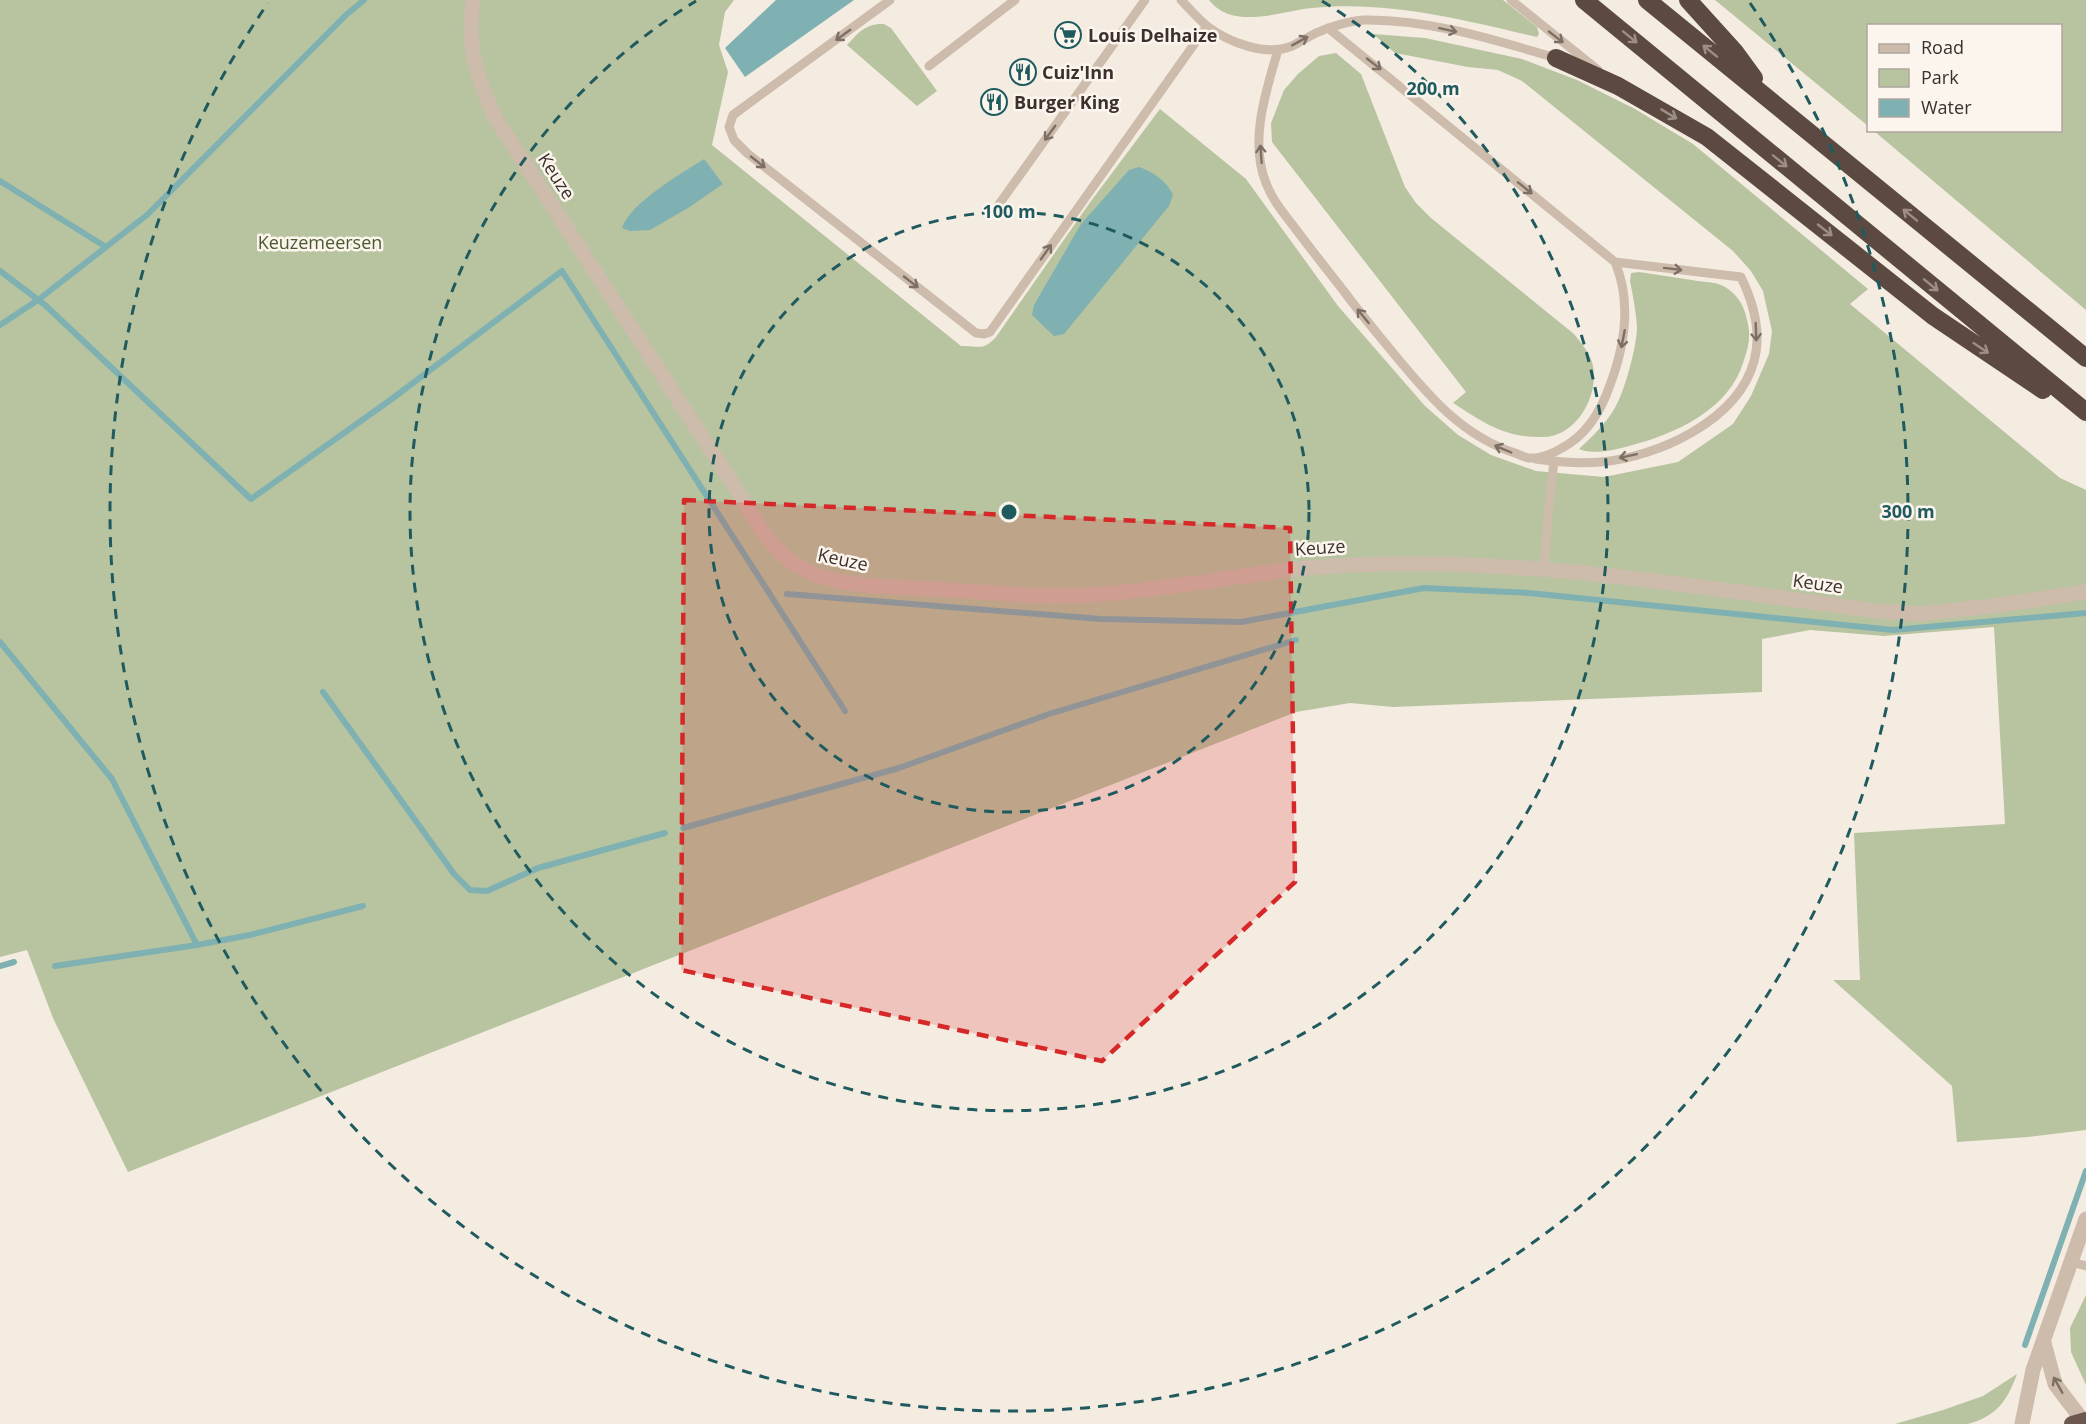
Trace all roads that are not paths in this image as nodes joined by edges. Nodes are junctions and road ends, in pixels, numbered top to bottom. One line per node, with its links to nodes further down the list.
1 (473, 0): 24 (street, Keuze)
2 (890, 0): 10 (lane, one-way to 10)
3 (1016, 0): 14 (lane)
4 (1145, 0): 17 (lane, one-way to 17)
5 (1181, 0): 10 (lane)
6 (1511, 0): 15 (lane, one-way to 15)
7 (1584, 0): 20 (highway, one-way to 20)
8 (1647, 0): 16 (highway, one-way to 8)
9 (1688, 0): 16 (highway)
10 (1207, 26): 12 (lane)
11 (1328, 28): 12 (lane, one-way to 11); 13 (lane, one-way to 13); 18 (lane, one-way to 18)
12 (1278, 50): 22 (lane, one-way to 12)
13 (1556, 58): 15 (highway)
14 (929, 66)
15 (1618, 86): 21 (highway, one-way to 21)
16 (1772, 102): 19 (highway, one-way to 16)
17 (997, 207)
18 (1615, 262): 22 (lane, one-way to 22); 23 (lane, one-way to 23)
19 (2086, 358)
20 (2086, 412)
21 (2086, 419)
22 (1531, 459): 23 (lane)
23 (1554, 461): 24 (lane)
24 (1544, 568): 25 (street, Keuze)
25 (2086, 592)
26 (2086, 1219): 27 (street)
27 (2079, 1264): 28 (street)
28 (2044, 1343): 29 (street, one-way to 28); 30 (street)
29 (2081, 1422)
30 (2022, 1424)

